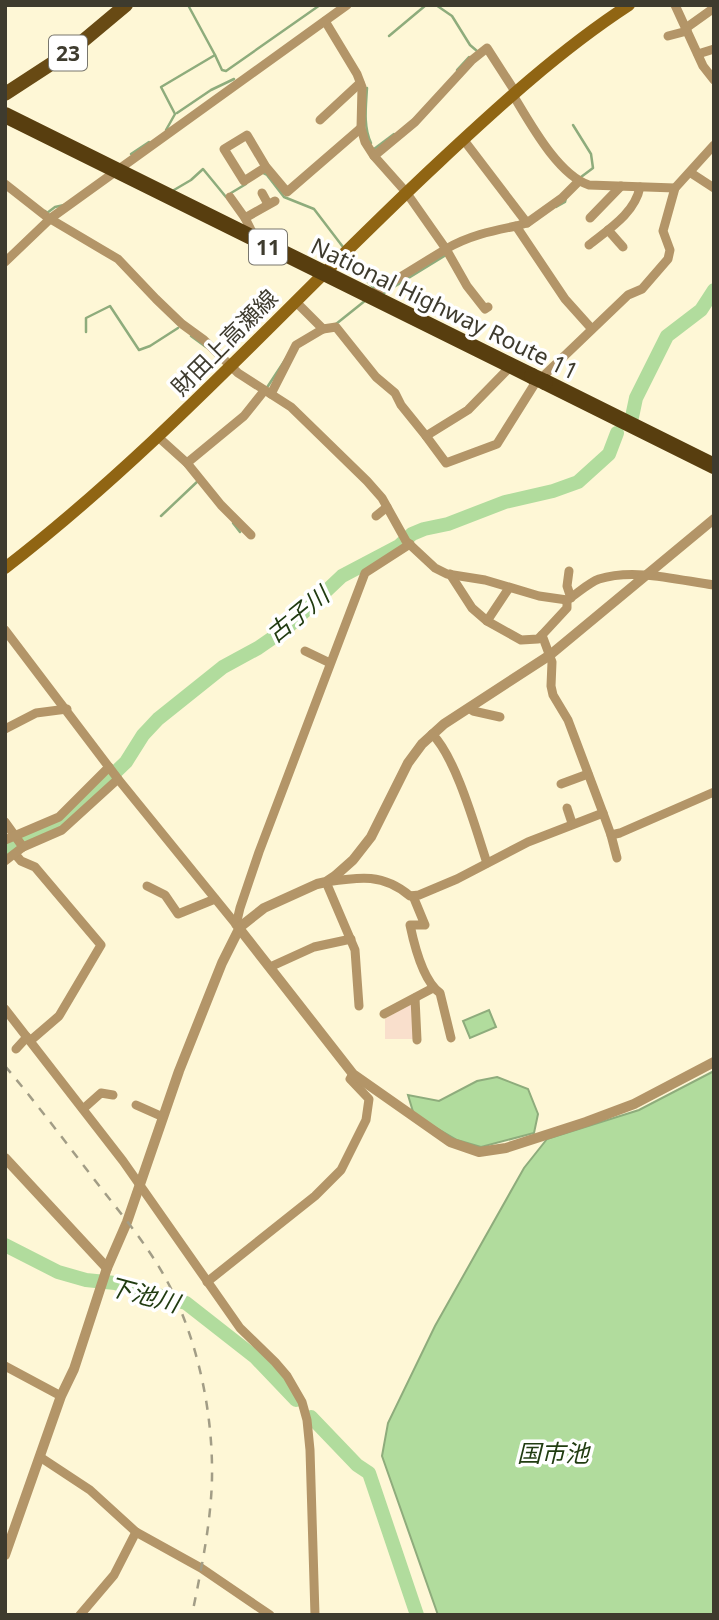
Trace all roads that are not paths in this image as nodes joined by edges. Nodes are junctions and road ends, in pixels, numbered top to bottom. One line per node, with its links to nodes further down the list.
1 (127, 5): 13 (main road, 23)
2 (347, 5): 6 (street)
3 (629, 5): 14 (main road, 財田上高瀬線)
4 (675, 5): 7 (street)
5 (714, 8): 7 (street)
6 (325, 21): 12 (street); 22 (street)
7 (687, 29): 8 (street); 10 (street)
8 (668, 36)
9 (714, 49): 10 (street)
10 (698, 54): 11 (street)
11 (714, 80)
12 (360, 83): 16 (street); 17 (street)
13 (5, 94)
14 (515, 94): 18 (main road, 財田上高瀬線); 20 (street); 24 (street)
15 (5, 115): 22 (highway, National Highway Route 11 / 11)
16 (320, 120)
17 (361, 128): 20 (street); 21 (street)
18 (463, 139): 30 (main road, 財田上高瀬線); 36 (street)
19 (714, 145): 23 (street)
20 (374, 156): 30 (street)
21 (266, 167): 21 (street)
22 (117, 171): 33 (street); 39 (highway, National Highway Route 11 / 11)
23 (691, 173): 28 (street); 29 (street)
24 (578, 182): 26 (street); 36 (street)
25 (5, 184): 33 (street)
26 (621, 186): 27 (street); 35 (street)
27 (640, 187): 28 (street); 38 (street)
28 (675, 188): 48 (street)
29 (714, 188)
30 (406, 192): 42 (street); 44 (main road, 財田上高瀬線)
31 (262, 193): 34 (street)
32 (230, 197): 34 (street)
33 (51, 218): 43 (street); 50 (street)
34 (245, 218): 39 (street)
35 (590, 218)
36 (527, 223): 37 (street)
37 (516, 226): 42 (street); 48 (street)
38 (608, 230): 40 (street); 41 (street)
39 (257, 241): 44 (highway, National Highway Route 11 / 11)
40 (589, 245)
41 (623, 247)
42 (446, 249): 45 (street); 47 (street)
43 (5, 262)
44 (323, 274): 45 (highway, National Highway Route 11 / 11); 46 (main road, 財田上高瀬線)
45 (369, 296): 51 (highway, National Highway Route 11 / 11)
46 (295, 301): 49 (street); 50 (main road, 財田上高瀬線)
47 (488, 307)
48 (591, 328): 54 (street)
49 (323, 329): 52 (street); 54 (street)
50 (232, 366): 52 (street); 53 (main road, 財田上高瀬線)
51 (511, 366): 54 (street); 56 (highway, National Highway Route 11 / 11)
52 (268, 392): 55 (street); 57 (street)
53 (157, 436): 55 (street); 62 (main road, 財田上高瀬線)
54 (426, 436)
55 (187, 463): 60 (street)
56 (714, 466)
57 (387, 507): 58 (street); 61 (street)
58 (376, 516)
59 (714, 519): 65 (street)
60 (251, 535)
61 (410, 544): 64 (street); 74 (street)
62 (5, 568)
63 (569, 571): 68 (street)
64 (450, 575): 67 (street); 69 (street)
65 (647, 575): 66 (street); 68 (street); 73 (street)
66 (714, 585)
67 (509, 588): 68 (street); 69 (street)
68 (569, 599): 71 (street)
69 (487, 621): 71 (street)
70 (5, 630): 76 (street)
71 (542, 635): 73 (street)
72 (305, 651): 74 (street)
73 (550, 656): 75 (street); 81 (street)
74 (330, 663): 99 (street)
75 (469, 708): 77 (street); 79 (street)
76 (67, 709): 78 (street); 80 (street)
77 (500, 717)
78 (5, 729)
79 (432, 734): 94 (street); 95 (street)
80 (109, 767): 82 (street); 90 (street)
81 (588, 774): 83 (street); 86 (street)
82 (118, 779): 91 (street); 98 (street)
83 (561, 784)
84 (714, 792): 89 (street)
85 (567, 808): 88 (street)
86 (603, 813): 88 (street); 89 (street)
87 (5, 822): 90 (street)
88 (572, 823): 94 (street)
89 (611, 835): 92 (street)
90 (10, 837): 91 (street)
91 (19, 848): 93 (street); 108 (street)
92 (617, 859)
93 (5, 862)
94 (487, 863): 97 (street)
95 (326, 882): 97 (street); 99 (street); 100 (street)
96 (146, 886): 98 (street)
97 (413, 896): 102 (street)
98 (215, 899): 99 (street)
99 (239, 929): 101 (street); 116 (street)
100 (351, 939): 101 (street); 104 (street)
101 (271, 967): 112 (street)
102 (433, 988): 103 (street); 107 (street)
103 (415, 998): 106 (street); 109 (street)
104 (359, 1006)
105 (5, 1009): 108 (street)
106 (384, 1014)
107 (451, 1038)
108 (29, 1039): 110 (street); 115 (street)
109 (417, 1040)
110 (16, 1049)
111 (714, 1062): 112 (street)
112 (353, 1074): 120 (street)
113 (113, 1095): 115 (street)
114 (136, 1105): 116 (street)
115 (83, 1109): 118 (street)
116 (163, 1117): 118 (street)
117 (5, 1158): 119 (street)
118 (140, 1186): 119 (street); 120 (street)
119 (107, 1268): 122 (street)
120 (207, 1282): 128 (street)
121 (5, 1366): 122 (street)
122 (61, 1396): 123 (street)
123 (40, 1457): 124 (street); 125 (street)
124 (136, 1532): 126 (street); 127 (street)
125 (5, 1555)
126 (80, 1615)
127 (270, 1615)
128 (316, 1615)

